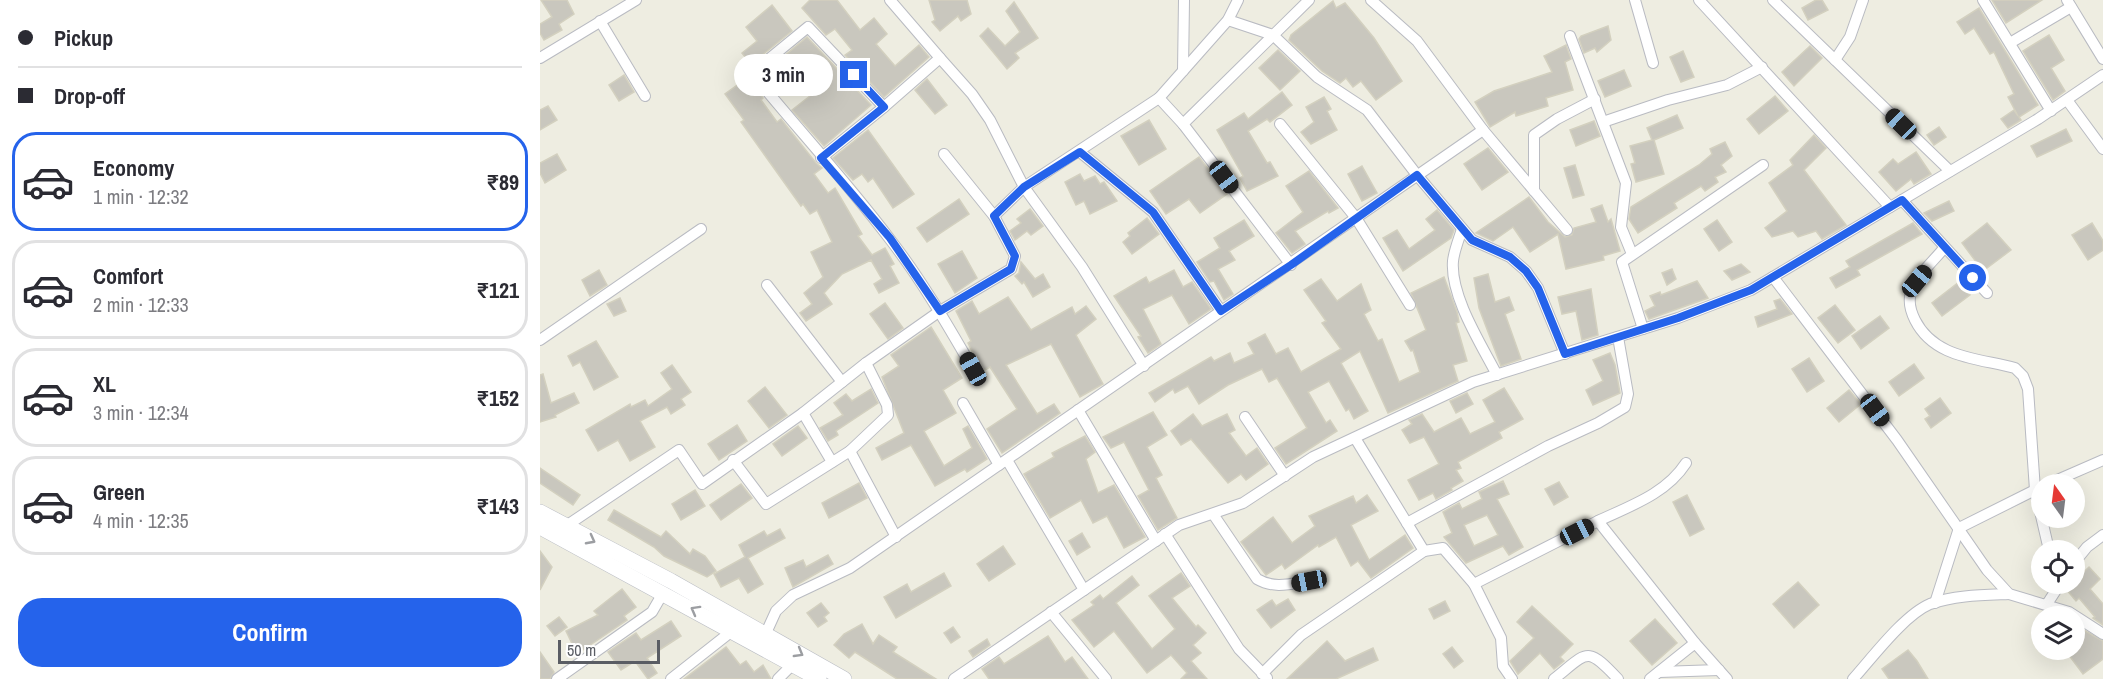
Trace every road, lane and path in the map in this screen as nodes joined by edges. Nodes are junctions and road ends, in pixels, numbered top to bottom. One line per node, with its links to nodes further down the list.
1 (636, 0): 14 (street)
2 (890, 0): 19 (street)
3 (1184, 0): 24 (street)
4 (1238, 0): 13 (street)
5 (1309, 0): 15 (street)
6 (1371, 0): 35 (street)
7 (1635, 0): 22 (street)
8 (1699, 0): 23 (street)
9 (1773, 0): 21 (street)
10 (1863, 0): 21 (street)
11 (1983, 0): 17 (street)
12 (2069, 4): 17 (street); 20 (street)
13 (1228, 20): 15 (street); 24 (street)
14 (600, 21): 18 (street); 26 (street)
15 (1273, 35): 33 (street); 42 (street)
16 (1570, 36): 28 (street)
17 (2010, 43): 31 (street)
18 (540, 58)
19 (940, 58): 30 (street); 43 (street)
20 (2103, 59)
21 (1835, 60): 41 (street)
22 (1653, 63)
23 (1762, 67): 32 (street); 46 (street)
24 (1183, 71): 27 (street)
25 (2103, 75): 29 (street)
26 (645, 96)
27 (1159, 98): 33 (street); 37 (street)
28 (1595, 99): 32 (street); 44 (street)
29 (2067, 100): 31 (street); 36 (street)
30 (884, 107): 39 (street); 39 (street)
31 (2051, 111): 41 (street)
32 (1603, 122): 53 (street)
33 (1183, 124): 54 (street)
34 (1280, 124): 48 (street)
35 (1483, 130): 42 (street); 44 (street)
36 (2103, 149)
37 (1080, 152): 43 (street); 60 (street)
38 (944, 154): 47 (street)
39 (821, 158): 59 (street)
40 (1763, 165): 53 (street)
41 (1950, 171): 45 (street)
42 (1417, 175): 48 (street); 49 (street)
43 (1024, 187): 47 (street); 66 (street)
44 (1534, 190): 51 (street)
45 (1902, 200): 46 (street); 52 (street)
46 (1890, 207): 55 (street)
47 (994, 216): 59 (street)
48 (1356, 218): 54 (street); 58 (street)
49 (1462, 229): 64 (street); 68 (street)
50 (701, 230): 63 (street)
51 (1567, 230)
52 (1944, 248): 57 (street); 81 (street)
53 (1632, 254): 61 (street)
54 (1291, 265): 60 (street)
55 (1773, 277): 61 (street); 91 (street)
56 (767, 285): 69 (street)
57 (1987, 293)
58 (1410, 305)
59 (940, 311): 65 (street); 67 (street)
60 (1221, 311): 66 (street)
61 (1643, 329): 62 (street)
62 (1618, 337): 64 (street); 88 (street)
63 (540, 340)
64 (1565, 354): 68 (street)
65 (866, 363): 69 (street); 75 (street)
66 (1144, 366): 71 (street)
67 (973, 369)
68 (1497, 375): 74 (street)
69 (842, 382): 72 (street)
70 (963, 403): 79 (street)
71 (1078, 411): 79 (street); 94 (street)
72 (803, 413): 76 (street); 78 (street)
73 (1245, 417): 83 (street)
74 (1355, 438): 83 (street); 88 (street)
75 (850, 451): 78 (street); 93 (street)
76 (733, 460): 78 (street); 89 (street)
77 (2103, 460): 82 (street)
78 (832, 462)
79 (1003, 463): 93 (street); 99 (street)
80 (1686, 463): 87 (street)
81 (2036, 474)
82 (2071, 474)
83 (1285, 476): 86 (street)
84 (2031, 492): 91 (street)
85 (540, 512): 89 (main road)
86 (1213, 514): 94 (street); 97 (street)
87 (1598, 521): 98 (street); 109 (street)
88 (1407, 523): 96 (street)
89 (566, 526): 107 (main road, one-way to 107)
90 (540, 527): 100 (main road)
91 (1959, 528): 101 (street); 103 (street)
92 (2103, 535): 95 (street)
93 (896, 537): 107 (street)
94 (1160, 538): 99 (street); 112 (street)
95 (2085, 549)
96 (1424, 551): 98 (street); 112 (street)
97 (1309, 581)
98 (1474, 584): 121 (street)
99 (1084, 590): 105 (street)
100 (663, 593): 106 (main road, one-way to 100); 114 (street)
101 (2009, 594): 103 (street); 104 (street)
102 (2053, 594): 104 (street)
103 (1935, 603): 124 (street)
104 (2047, 604): 108 (street)
105 (1051, 612): 119 (street); 120 (street)
106 (732, 631): 110 (main road); 115 (street)
107 (766, 633): 118 (main road, one-way to 118)
108 (2103, 634)
109 (1695, 643): 111 (street); 113 (street)
110 (793, 664): 116 (street); 117 (main road)
111 (1723, 675): 113 (street)
112 (1265, 676)
113 (1654, 676)
114 (557, 679)
115 (671, 679)
116 (778, 679)
117 (819, 679)
118 (844, 679)
119 (954, 679)
120 (1106, 679)
121 (1512, 679)
122 (1554, 679): 123 (street)
123 (1618, 679)
124 (1853, 679)

